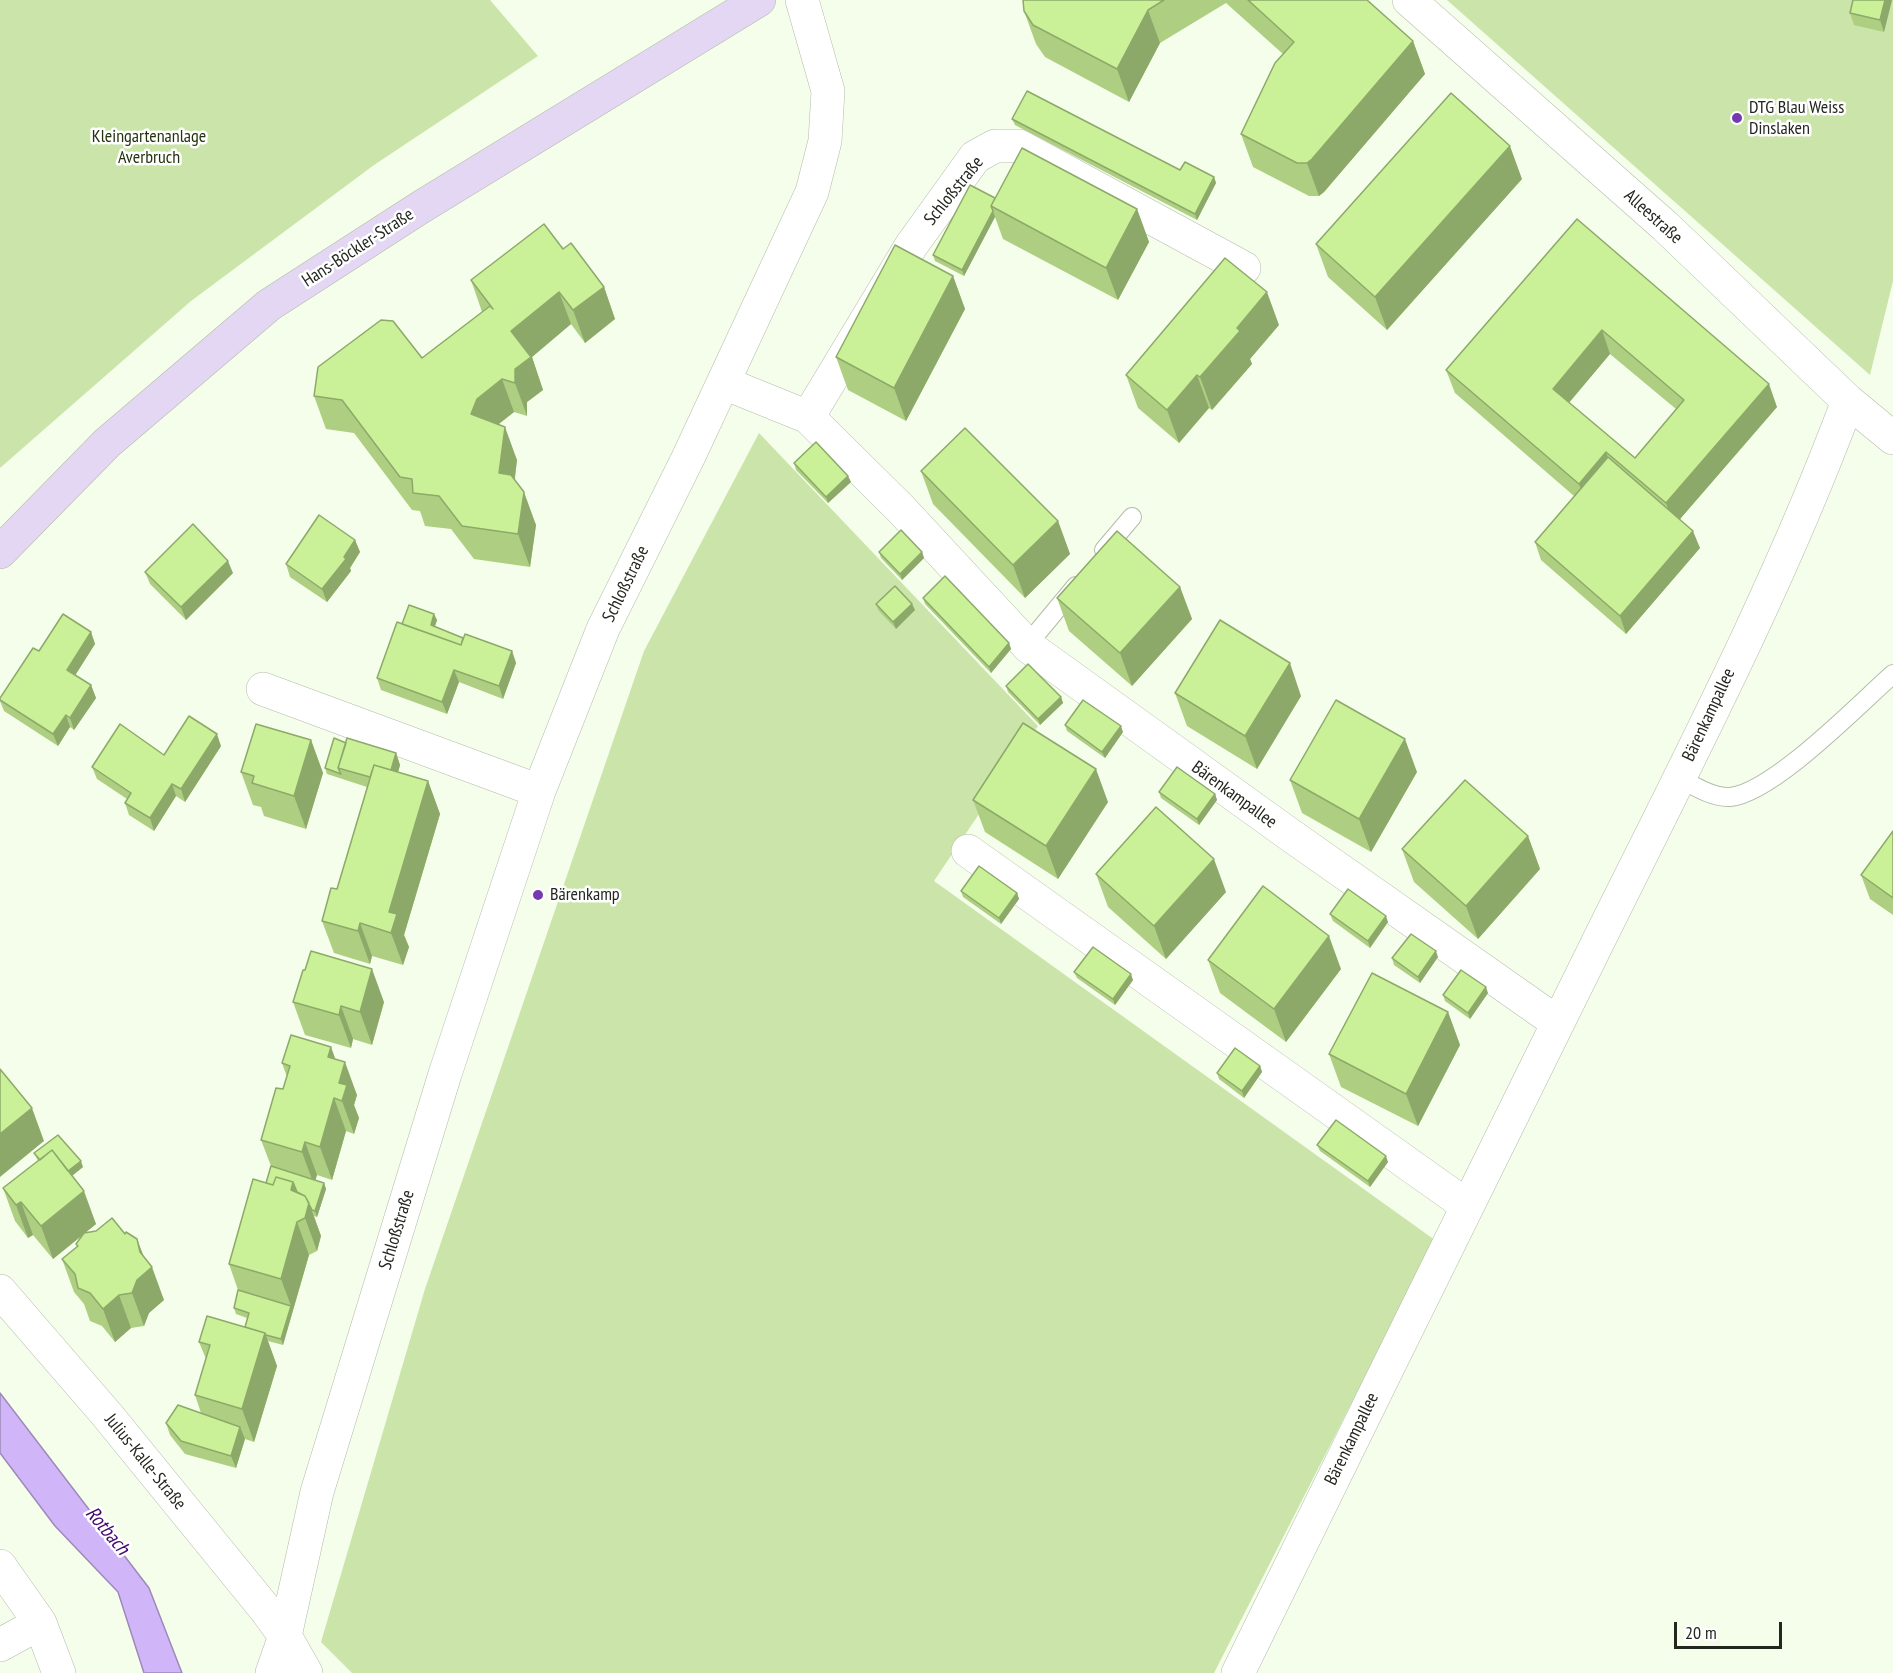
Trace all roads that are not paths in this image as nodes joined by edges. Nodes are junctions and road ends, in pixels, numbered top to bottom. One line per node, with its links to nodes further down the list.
1 (759, 0): 10 (main road, Hans-Böckler-Straße)
2 (802, 0): 5 (street, Schloßstraße)
3 (1409, 0): 6 (street, Alleestraße)
4 (1244, 268): 7 (street, Schloßstraße)
5 (724, 383): 7 (street); 15 (street, Schloßstraße)
6 (1848, 401): 8 (street, Alleestraße); 14 (street, Bärenkampallee)
7 (808, 417): 11 (street)
8 (1893, 438)
9 (1132, 517): 11 (lane)
10 (0, 552)
11 (1028, 646): 17 (street, Bärenkampallee)
12 (1893, 674): 14 (lane)
13 (263, 689): 15 (street)
14 (1679, 778): 17 (street, Bärenkampallee)
15 (539, 791): 22 (street, Schloßstraße)
16 (968, 851): 18 (street)
17 (1558, 1023): 18 (street, Bärenkampallee)
18 (1466, 1205): 27 (street, Bärenkampallee)
19 (0, 1291): 22 (street, Julius-Kalle-Straße)
20 (0, 1566): 21 (street)
21 (40, 1623): 23 (street); 24 (street)
22 (285, 1636): 25 (street, Schloßstraße); 26 (street, Julius-Kalle-Straße)
23 (0, 1645)
24 (59, 1673)
25 (272, 1673)
26 (306, 1673)
27 (1238, 1673)

